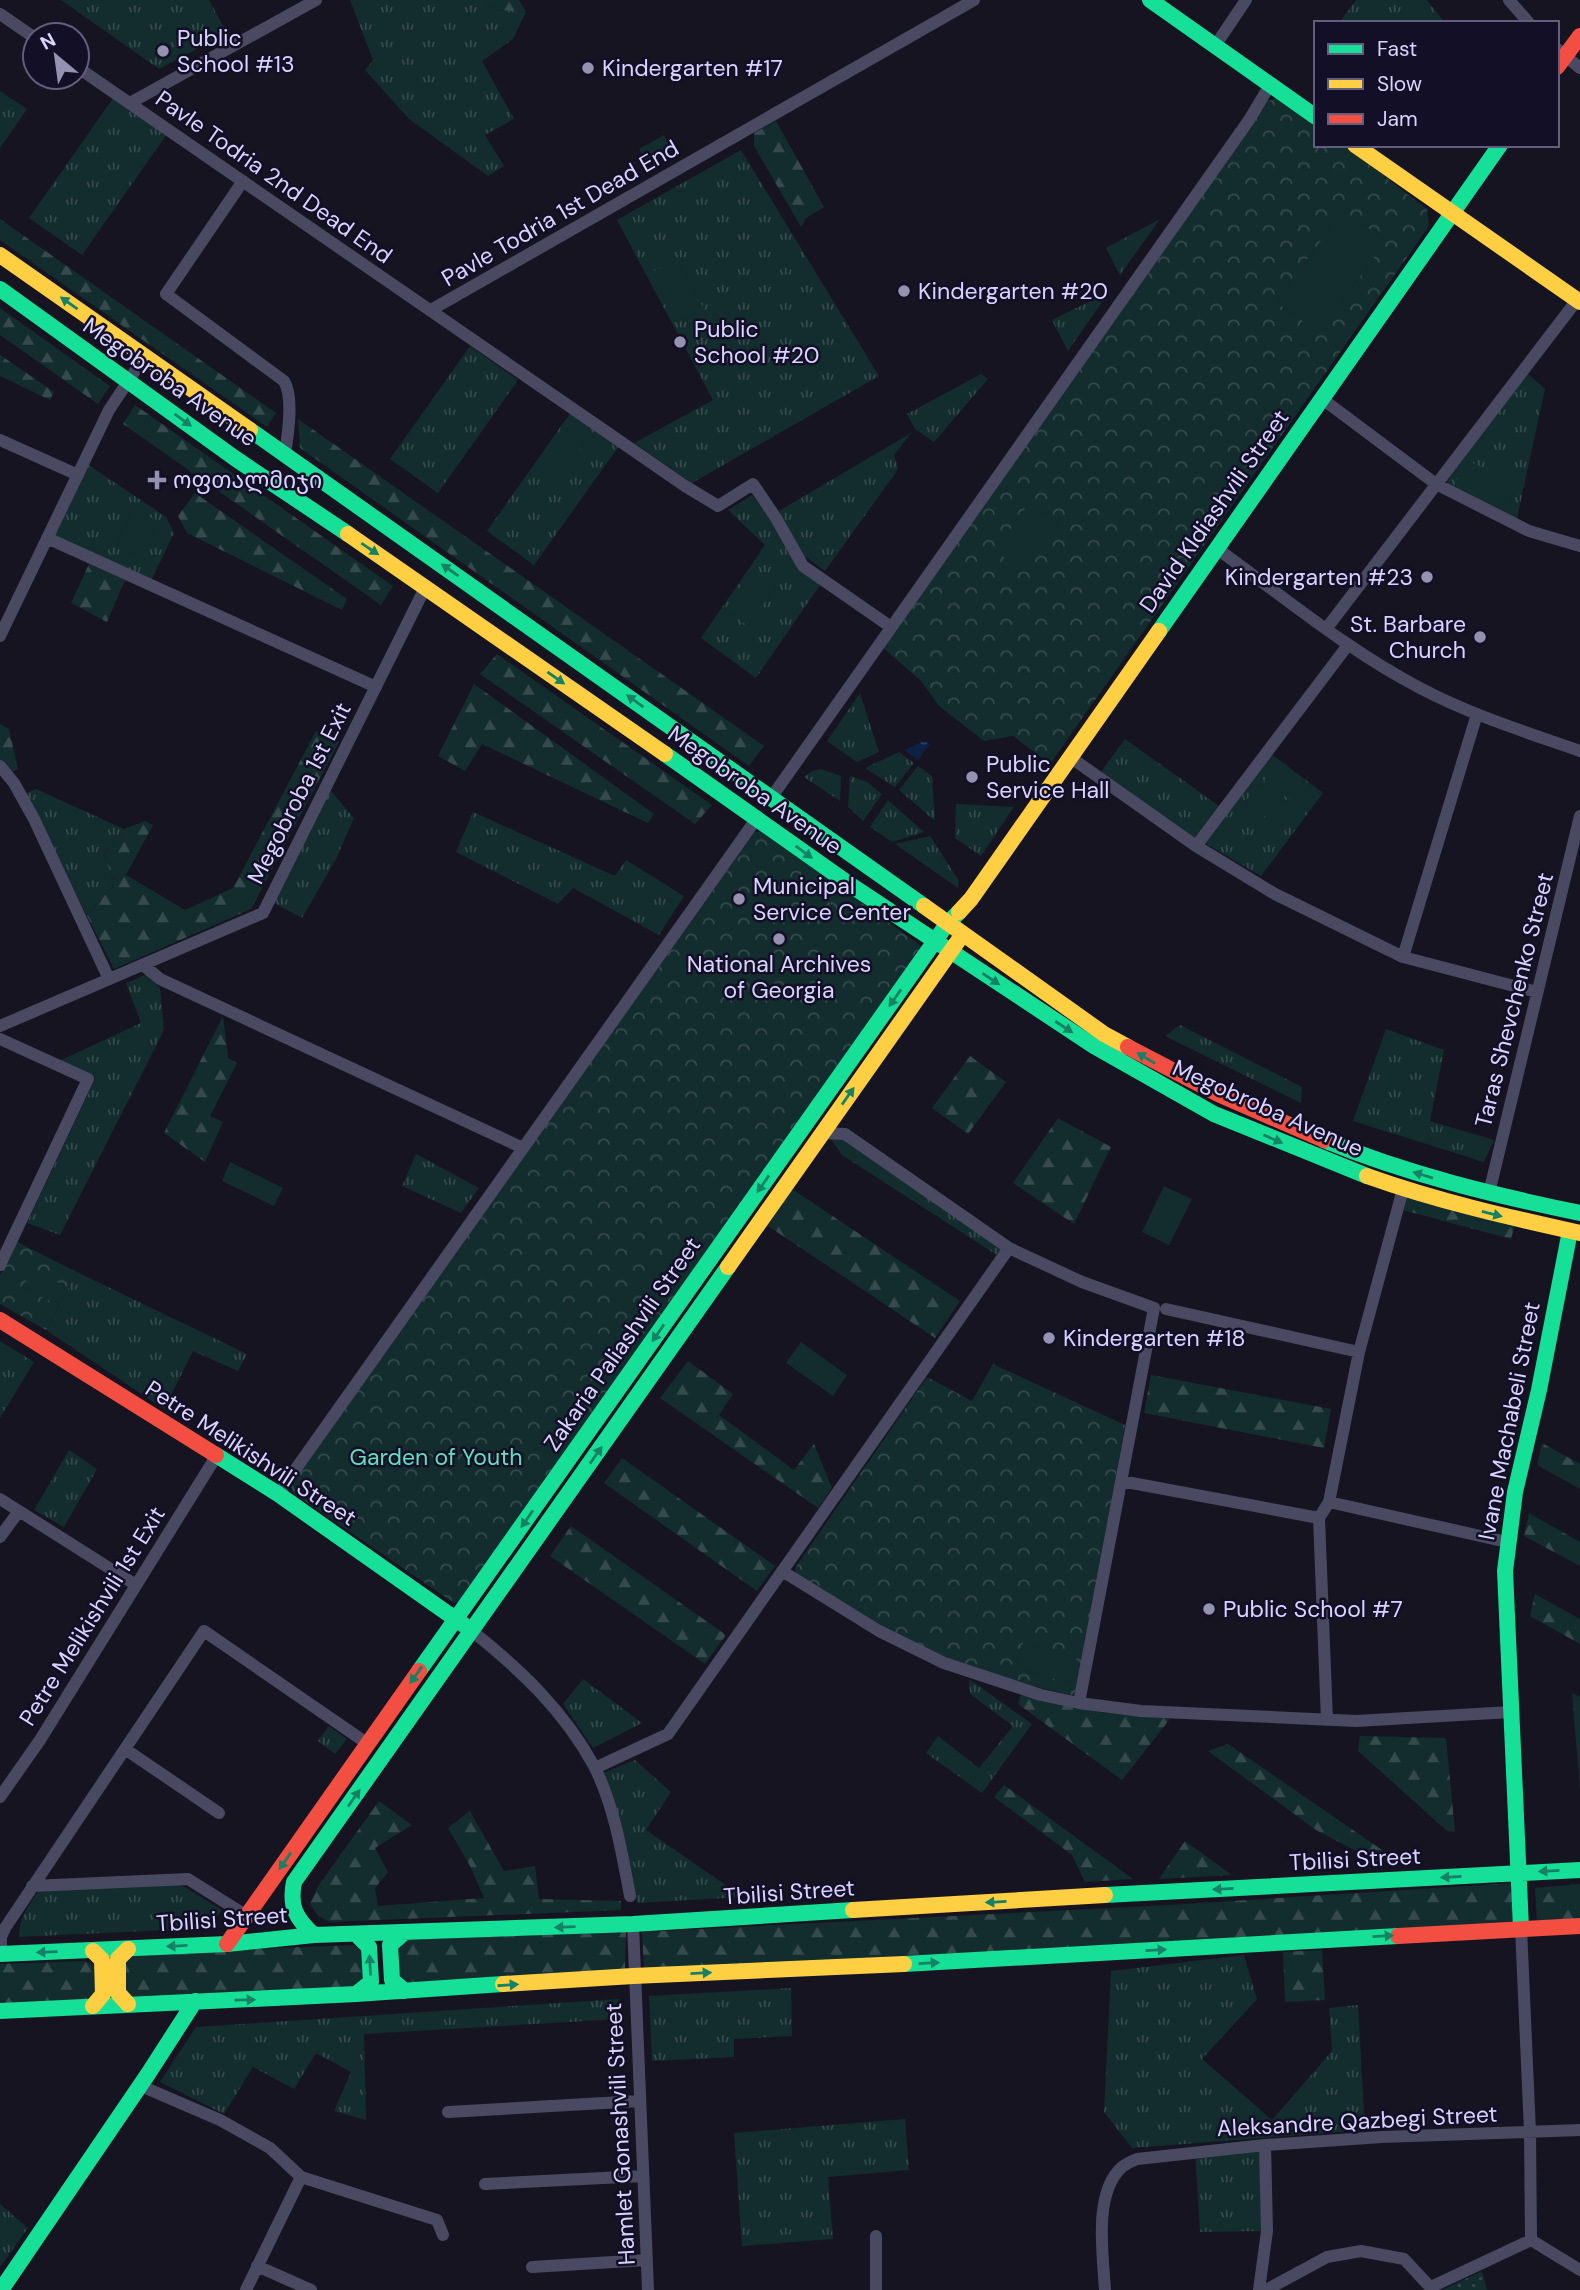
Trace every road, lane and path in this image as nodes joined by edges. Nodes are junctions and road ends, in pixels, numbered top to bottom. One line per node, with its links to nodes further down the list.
1 (316, 0): 15 (street, Pavle Todria 2nd Dead End)
2 (974, 0): 24 (street, Pavle Todria 1st Dead End)
3 (1150, 0): 10 (main road)
4 (1246, 0): 10 (street)
5 (1509, 0): 7 (street)
6 (0, 13): 8 (street)
7 (1527, 21)
8 (21, 28)
9 (1580, 36): 11 (main road)
10 (1215, 46): 14 (main road)
11 (1560, 58): 12 (street)
12 (1580, 68)
13 (91, 76): 15 (street)
14 (1270, 85): 16 (main road); 36 (street)
15 (130, 103): 19 (street, Pavle Todria 2nd Dead End)
16 (1314, 116)
17 (1358, 147): 20 (main road)
18 (1499, 147): 20 (main road, David Kldiashvili Street)
19 (243, 181): 24 (street, Pavle Todria 2nd Dead End); 29 (street)
20 (1450, 213): 23 (main road); 27 (main road, David Kldiashvili Street)
21 (0, 255): 25 (main road, Megobroba Avenue, one-way to 21)
22 (0, 289): 26 (main road, Megobroba Avenue)
23 (1578, 301): 31 (street)
24 (431, 310): 36 (street, Pavle Todria 1st Dead End)
25 (145, 356): 26 (street); 29 (main road, Megobroba Avenue)
26 (127, 380): 30 (street); 35 (main road, Megobroba Avenue, one-way to 35)
27 (1321, 398): 31 (street); 34 (main road, David Kldiashvili Street)
28 (0, 440): 30 (street)
29 (277, 449): 45 (main road, Megobroba Avenue, one-way to 29)
30 (78, 475): 32 (street)
31 (1436, 484): 33 (street); 37 (street)
32 (47, 538): 38 (street); 40 (street)
33 (1580, 546)
34 (1216, 548): 37 (street); 43 (main road, David Kldiashvili Street)
35 (426, 586): 40 (street, Megobroba 1st Exit); 47 (main road, Megobroba Avenue, one-way to 47)
36 (891, 627): 45 (street)
37 (1326, 629): 39 (street)
38 (0, 636)
39 (1348, 645): 41 (street); 48 (street)
40 (376, 687): 55 (street, Megobroba 1st Exit)
41 (1476, 714): 42 (street); 54 (street)
42 (1580, 751)
43 (1070, 757): 48 (street); 49 (main road, David Kldiashvili Street)
44 (0, 766): 56 (street)
45 (771, 798): 50 (main road, Megobroba Avenue)
46 (1580, 816): 57 (street, Taras Shevchenko Street)
47 (757, 818): 52 (main road, Megobroba Avenue, one-way to 52); 61 (street)
48 (1195, 846): 54 (street)
49 (967, 904): 50 (main road, David Kldiashvili Street); 51 (main road, David Kldiashvili Street)
50 (947, 924): 51 (main road, Megobroba Avenue); 52 (main road, Zakaria Paliashvili Street)
51 (962, 934): 53 (main road, Zakaria Paliashvili Street); 63 (main road, Megobroba Avenue, one-way to 51)
52 (934, 942): 53 (main road, Megobroba Avenue); 68 (main road, Zakaria Paliashvili Street, one-way to 68)
53 (950, 952): 60 (main road, Zakaria Paliashvili Street, one-way to 53); 62 (main road, Megobroba Avenue, one-way to 62)
54 (1403, 957): 57 (street)
55 (143, 965): 56 (street, Megobroba 1st Exit); 61 (street)
56 (108, 979): 58 (street, Megobroba 1st Exit)
57 (1537, 992): 63 (street, Taras Shevchenko Street)
58 (0, 1026)
59 (0, 1039): 67 (street)
60 (822, 1133): 66 (street); 69 (main road, Zakaria Paliashvili Street)
61 (523, 1148): 75 (street)
62 (1403, 1189): 65 (main road, Megobroba Avenue, one-way to 65); 72 (street)
63 (1489, 1193): 64 (main road, Megobroba Avenue)
64 (1580, 1213)
65 (1575, 1232): 81 (main road, Ivane Machabeli Street)
66 (1009, 1248): 74 (street); 82 (street)
67 (0, 1265)
68 (697, 1277): 69 (main road); 84 (main road, Zakaria Paliashvili Street, one-way to 84)
69 (713, 1289): 85 (main road, Zakaria Paliashvili Street, one-way to 69)
70 (1166, 1309): 72 (street)
71 (0, 1320): 73 (main road, Petre Melikishvili Street)
72 (1359, 1352): 77 (street)
73 (217, 1455): 75 (main road, Petre Melikishvili Street); 83 (street, Petre Melikishvili 1st Exit)
74 (1121, 1481): 79 (street); 86 (street)
75 (278, 1494): 84 (main road, Petre Melikishvili Street)
76 (0, 1499): 78 (street)
77 (1329, 1502): 79 (street); 81 (street)
78 (19, 1511): 80 (street); 83 (street)
79 (1319, 1518): 88 (street)
80 (0, 1537)
81 (1507, 1542): 87 (main road, Ivane Machabeli Street)
82 (782, 1571): 86 (street); 91 (street)
83 (136, 1585): 92 (street, Petre Melikishvili 1st Exit)
84 (456, 1620): 85 (main road, Petre Melikishvili Street); 89 (main road, Zakaria Paliashvili Street, one-way to 89)
85 (472, 1632): 91 (street); 104 (main road, Zakaria Paliashvili Street, one-way to 85)
86 (1079, 1703): 88 (street)
87 (1511, 1712): 88 (street); 95 (main road, Ivane Machabeli Street)
88 (1327, 1720)
89 (368, 1744): 90 (street); 98 (main road, Zakaria Paliashvili Street, one-way to 98)
90 (125, 1749): 93 (street); 96 (street)
91 (594, 1768): 97 (street)
92 (0, 1797)
93 (219, 1813)
94 (1580, 1870): 95 (main road, Tbilisi Street, one-way to 95)
95 (1519, 1873): 99 (main road, Tbilisi Street, one-way to 99); 101 (main road, Ivane Machabeli Street)
96 (33, 1886): 98 (street); 108 (street)
97 (630, 1896)
98 (247, 1916): 105 (main road, Zakaria Paliashvili Street)
99 (633, 1924): 102 (main road, Tbilisi Street, one-way to 102); 109 (street, Hamlet Gonashvili Street)
100 (1580, 1926): 101 (main road)
101 (1521, 1928): 109 (main road, one-way to 101); 120 (street)
102 (405, 1932): 103 (main road, Tbilisi Street); 110 (main road)
103 (356, 1934): 104 (main road, Tbilisi Street); 111 (main road, one-way to 103)
104 (314, 1935): 105 (main road, Tbilisi Street)
105 (227, 1944): 106 (main road, Tbilisi Street, one-way to 106)
106 (128, 1949): 107 (main road, Tbilisi Street); 113 (main road)
107 (93, 1951): 108 (main road, Tbilisi Street, one-way to 108); 114 (main road)
108 (1, 1954)
109 (633, 1976): 110 (main road, one-way to 109); 117 (street, Hamlet Gonashvili Street)
110 (405, 1992): 111 (main road)
111 (356, 1994): 112 (main road, one-way to 111)
112 (195, 2001): 113 (main road); 116 (main road)
113 (128, 2004): 114 (main road)
114 (93, 2006): 115 (main road)
115 (0, 2011)
116 (141, 2086): 123 (street); 133 (main road)
117 (639, 2101): 118 (street); 122 (street, Hamlet Gonashvili Street)
118 (448, 2112)
119 (1580, 2130): 120 (street, Aleksandre Qazbegi Street)
120 (1530, 2132): 121 (street, Aleksandre Qazbegi Street); 127 (street)
121 (1265, 2145): 138 (street, Aleksandre Qazbegi Street); 139 (street)
122 (643, 2176): 124 (street); 128 (street, Hamlet Gonashvili Street)
123 (301, 2177): 125 (street); 129 (street)
124 (485, 2184)
125 (443, 2235)
126 (876, 2236): 137 (street)
127 (1531, 2240): 131 (street); 132 (street)
128 (646, 2260): 130 (street); 136 (street, Hamlet Gonashvili Street)
129 (257, 2266): 134 (street); 135 (street)
130 (532, 2267)
131 (1580, 2270)
132 (1432, 2288): 140 (street)
133 (1, 2290)
134 (246, 2290)
135 (311, 2290)
136 (648, 2290)
137 (876, 2290)
138 (1105, 2290)
139 (1259, 2290)
140 (1266, 2290)

